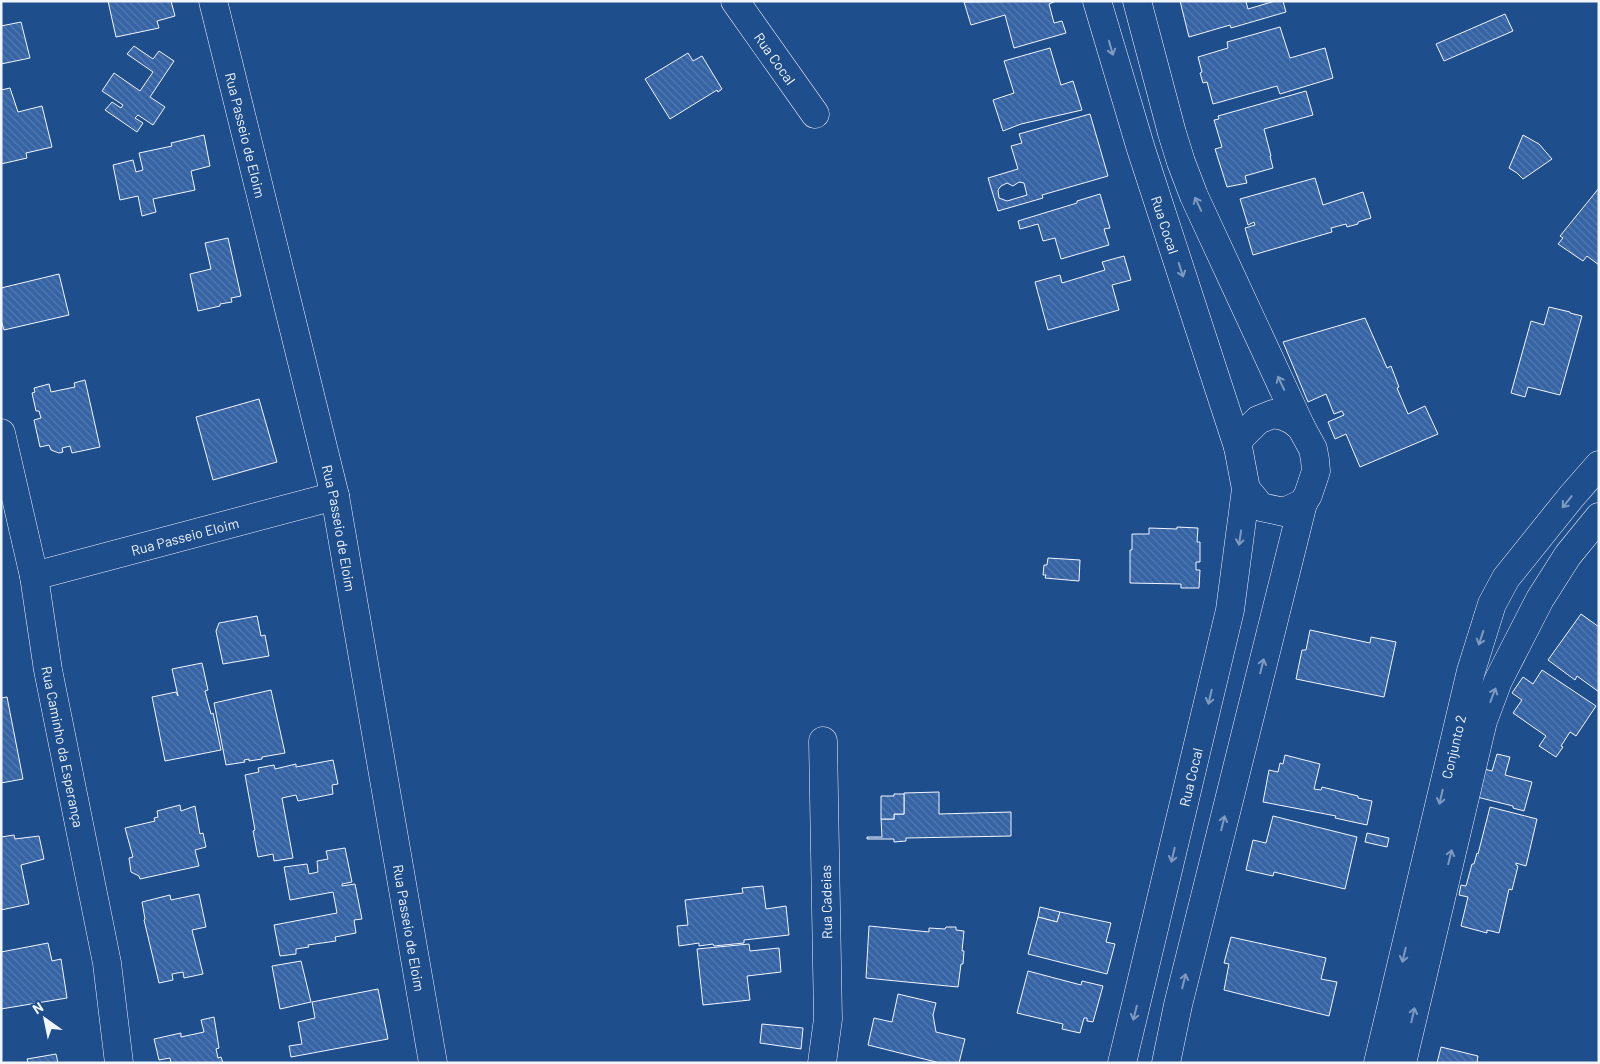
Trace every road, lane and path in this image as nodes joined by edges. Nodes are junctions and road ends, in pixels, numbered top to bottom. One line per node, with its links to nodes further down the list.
1 (213, 1): 11 (street, Rua Passeio de Eloim)
2 (735, 1): 5 (street, Rua Cocal)
3 (1097, 1): 8 (street, Rua Cocal, one-way to 8)
4 (1137, 1): 6 (street, one-way to 4)
5 (815, 114)
6 (1301, 427): 8 (street); 12 (street)
7 (1, 433): 14 (street, Rua Caminho da Esperança)
8 (1238, 447): 10 (street)
9 (1599, 465): 15 (street, Conjunto 2, one-way to 15)
10 (1246, 489): 12 (street); 21 (street, Rua Cocal, one-way to 21)
11 (335, 496): 14 (street, Rua Passeio Eloim); 19 (street, Rua Passeio de Eloim)
12 (1303, 504): 22 (street, one-way to 12)
13 (1599, 517): 15 (street, Conjunto 2, one-way to 13)
14 (34, 576): 18 (street, Rua Caminho da Esperança)
15 (1471, 718): 17 (street, Conjunto 2)
16 (823, 741): 20 (street, Rua Cadeias)
17 (1424, 915): 23 (street, Conjunto 2, one-way to 23); 24 (street, Conjunto 2, one-way to 17)
18 (119, 1063)
19 (433, 1063)
20 (822, 1063)
21 (1122, 1063)
22 (1166, 1063)
23 (1378, 1063)
24 (1402, 1063)

